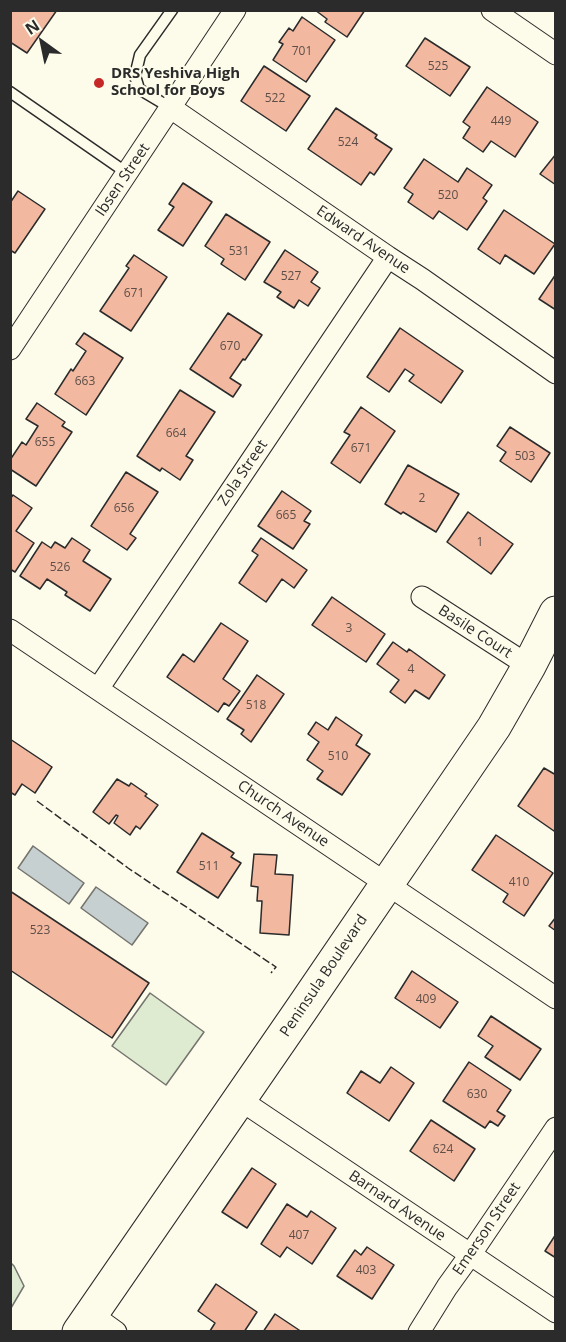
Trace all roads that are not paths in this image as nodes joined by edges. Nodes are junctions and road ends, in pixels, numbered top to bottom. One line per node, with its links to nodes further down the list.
1 (171, 10): 6 (lane)
2 (235, 10): 6 (street, Ibsen Street)
3 (492, 10): 4 (street)
4 (555, 54)
5 (10, 92): 7 (lane)
6 (171, 108): 7 (street, Ibsen Street); 8 (street, Edward Avenue)
7 (127, 173): 9 (street, Ibsen Street)
8 (388, 257): 11 (street, Edward Avenue); 16 (street, Zola Street)
9 (17, 323): 10 (street, Ibsen Street)
10 (10, 349)
11 (555, 373)
12 (422, 597): 15 (street, Basile Court)
13 (555, 613): 15 (main road, Peninsula Boulevard)
14 (10, 630): 16 (street, Church Avenue)
15 (529, 666): 17 (main road, Peninsula Boulevard)
16 (98, 690): 17 (street, Church Avenue)
17 (387, 884): 18 (street, Church Avenue); 19 (main road, Peninsula Boulevard)
18 (555, 998)
19 (239, 1099): 21 (street, Barnard Avenue); 23 (main road, Peninsula Boulevard)
20 (555, 1128): 21 (street, Emerson Street)
21 (470, 1255): 22 (street, Barnard Avenue); 24 (street, Emerson Street)
22 (555, 1312)
23 (95, 1326)
24 (419, 1332)

